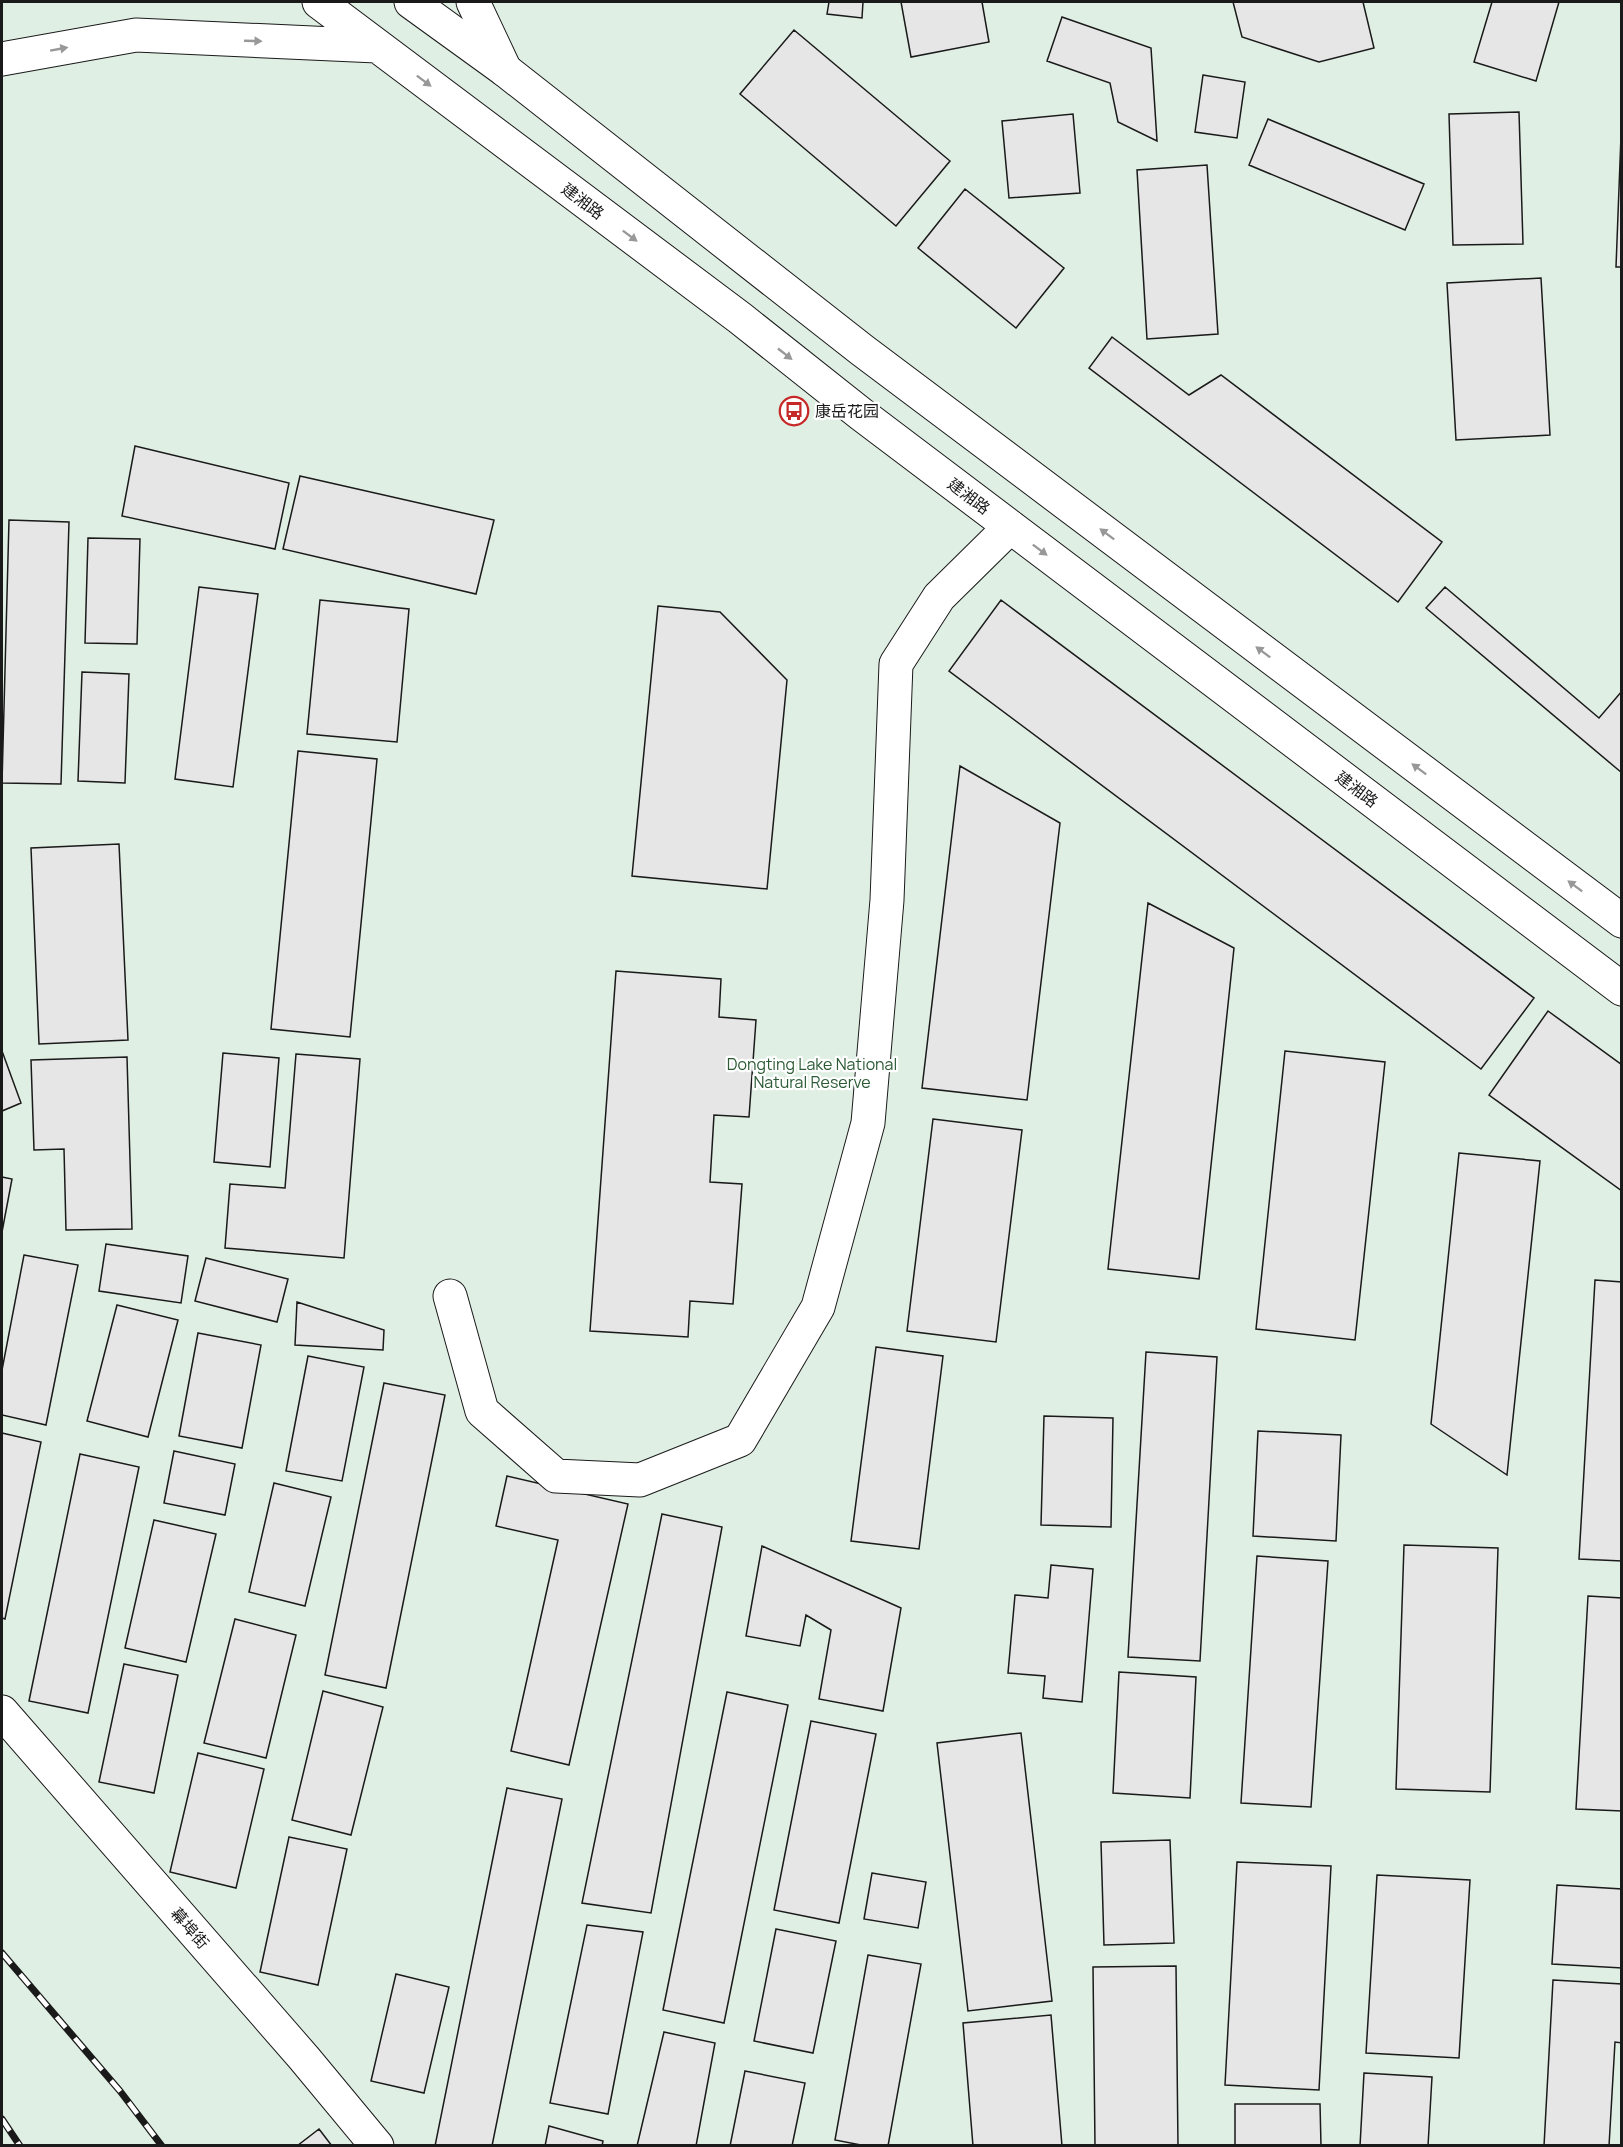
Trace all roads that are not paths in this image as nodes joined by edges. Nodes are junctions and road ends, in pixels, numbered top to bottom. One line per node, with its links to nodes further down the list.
1 (319, 2): 4 (main road, 建湘路)
2 (411, 2): 6 (main road)
3 (473, 2): 6 (main road)
4 (377, 46): 5 (main road, one-way to 4); 7 (main road, 建湘路, one-way to 7)
5 (2, 59)
6 (505, 70): 8 (main road, one-way to 6)
7 (1010, 527): 9 (main road, 建湘路, one-way to 9); 10 (main road)
8 (1622, 921)
9 (1622, 989)
10 (450, 1296)
11 (2, 1712): 12 (main road, 幕埠街)
12 (377, 2145)

